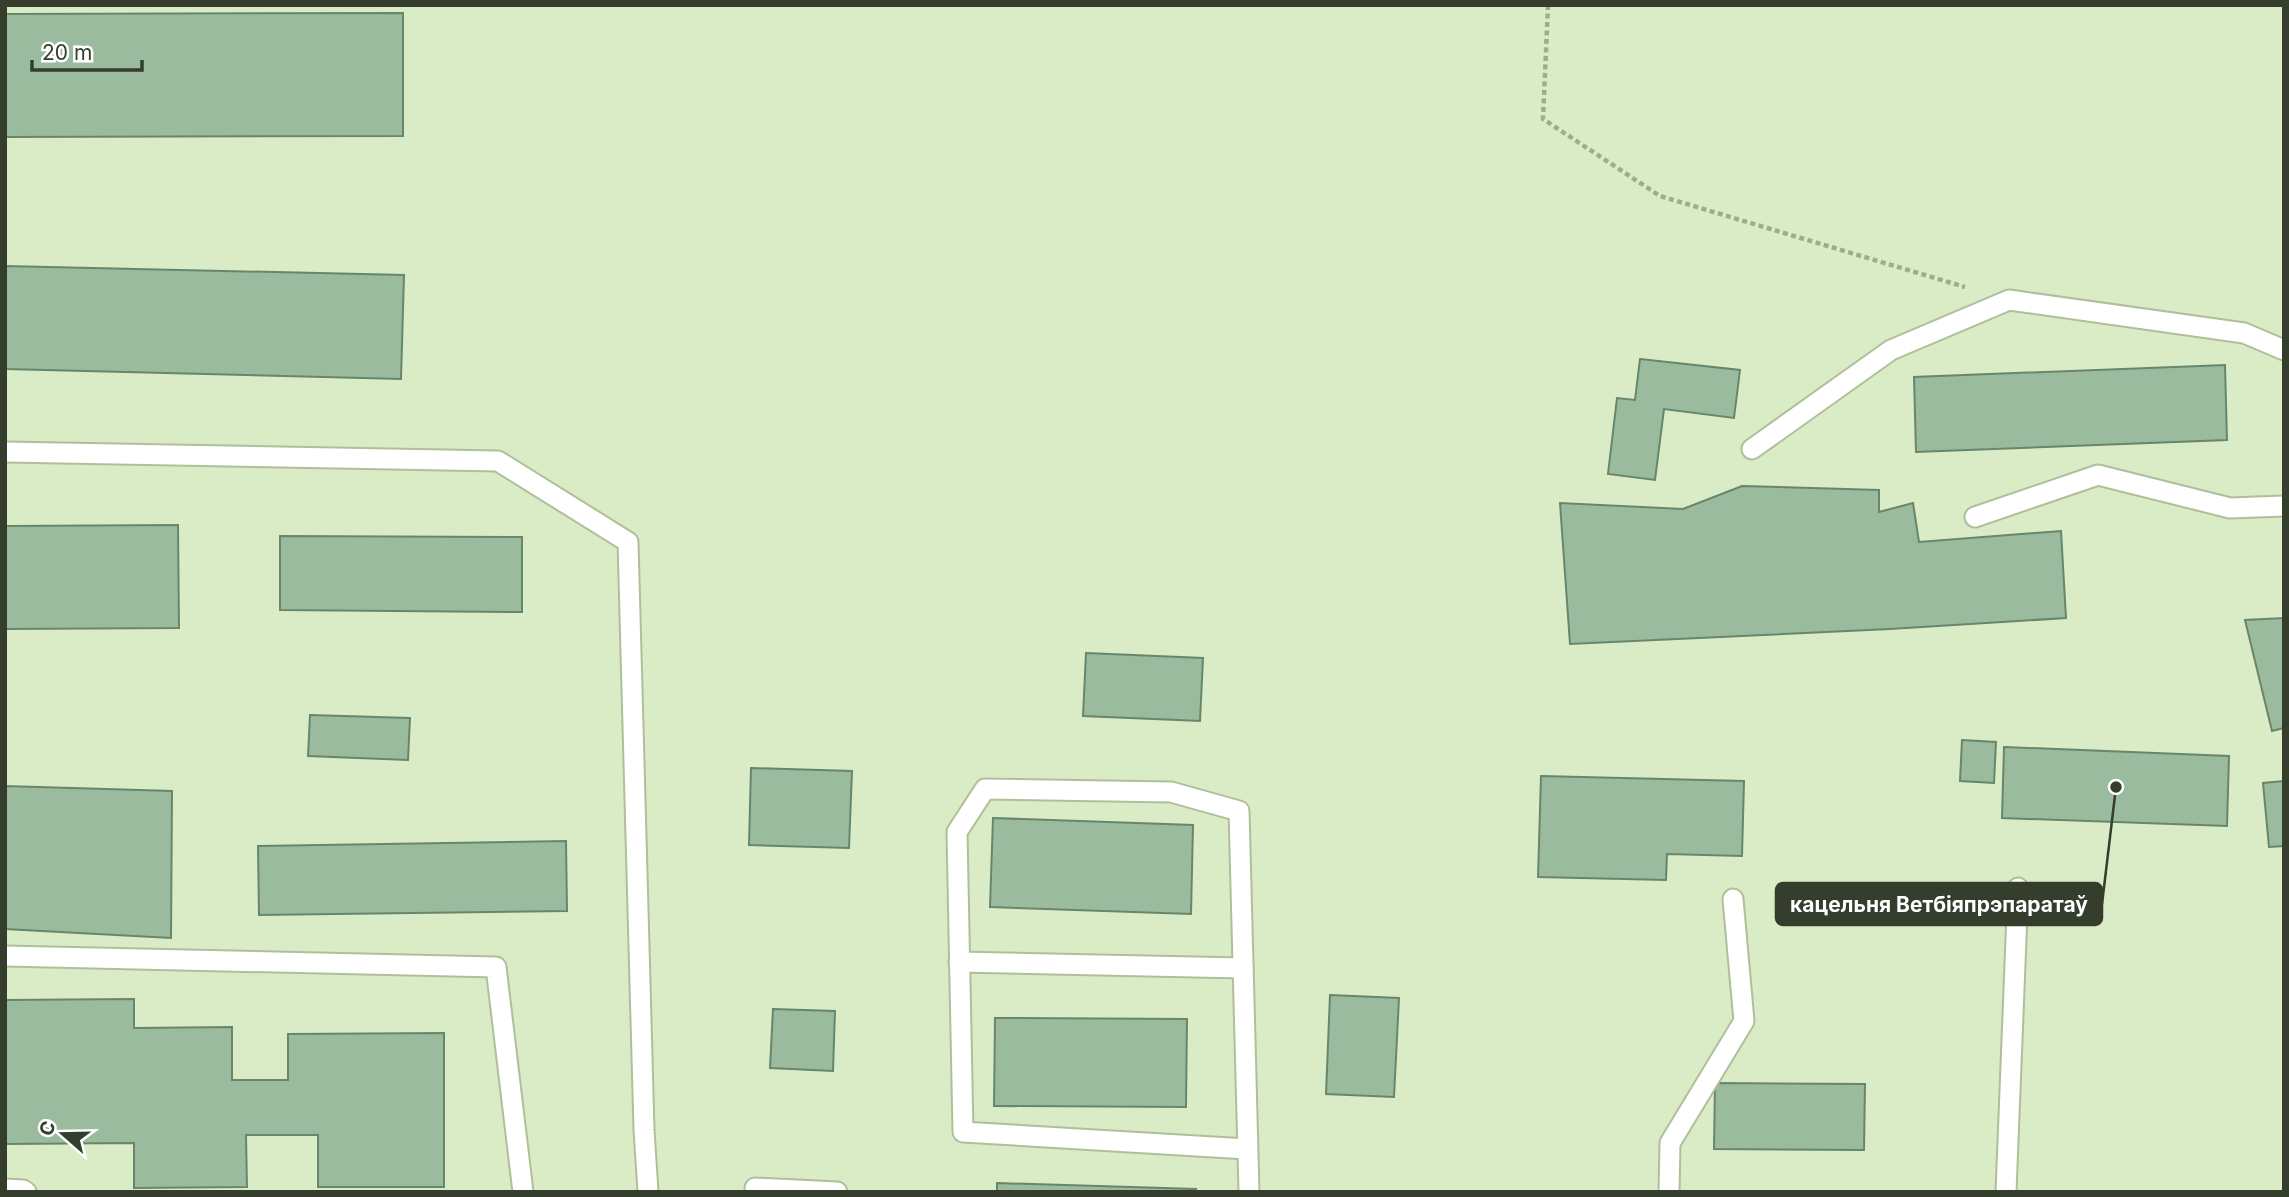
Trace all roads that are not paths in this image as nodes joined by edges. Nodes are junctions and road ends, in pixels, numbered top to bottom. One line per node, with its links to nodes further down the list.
1 (2284, 350): 2 (lane)
2 (1752, 449)
3 (5, 452): 16 (lane)
4 (2284, 506): 5 (lane)
5 (1975, 517)
6 (2018, 888): 20 (lane)
7 (1733, 898): 19 (lane)
8 (5, 956): 15 (lane)
9 (959, 962): 10 (lane); 10 (lane); 11 (lane)
10 (1243, 968): 11 (lane)
11 (1247, 1149): 18 (lane)
12 (755, 1188): 17 (lane)
13 (5, 1189): 14 (lane)
14 (26, 1192)
15 (523, 1192)
16 (648, 1192)
17 (837, 1192)
18 (1248, 1192)
19 (1669, 1192)
20 (2006, 1192)

